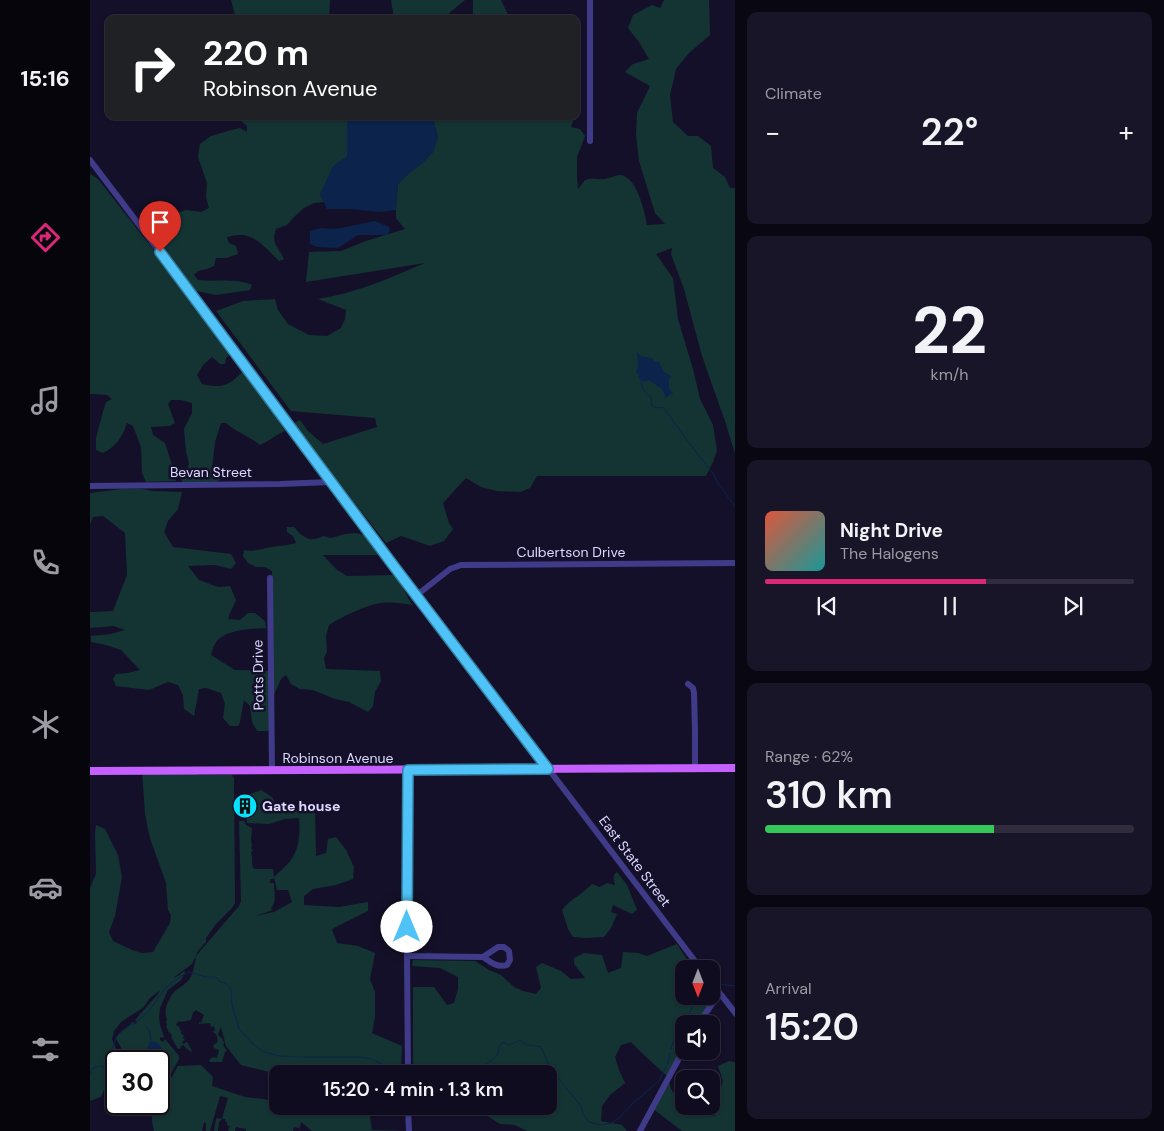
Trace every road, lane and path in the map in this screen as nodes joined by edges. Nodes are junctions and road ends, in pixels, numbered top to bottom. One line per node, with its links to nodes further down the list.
1 (590, 0): 2 (street)
2 (590, 141)
3 (91, 163): 4 (street, East State Street)
4 (331, 482): 5 (street, Bevan Street); 8 (street, East State Street)
5 (90, 486)
6 (735, 563): 8 (street, Culbertson Drive)
7 (270, 578): 13 (street, Potts Drive)
8 (417, 595): 12 (street, East State Street)
9 (688, 684): 10 (street)
10 (695, 768): 11 (main road, Robinson Avenue); 12 (main road, Robinson Avenue)
11 (735, 768)
12 (548, 769): 14 (main road, Robinson Avenue); 18 (street, East State Street)
13 (272, 770): 14 (main road, Robinson Avenue); 15 (main road, Robinson Avenue)
14 (408, 770): 16 (street)
15 (90, 771)
16 (407, 956): 17 (street); 23 (street)
17 (483, 957)
18 (694, 960)
19 (721, 995): 20 (street); 21 (street)
20 (735, 1014)
21 (704, 1015)
22 (678, 1060): 26 (street)
23 (408, 1065)
24 (408, 1115): 25 (street)
25 (409, 1131)
26 (640, 1131)

